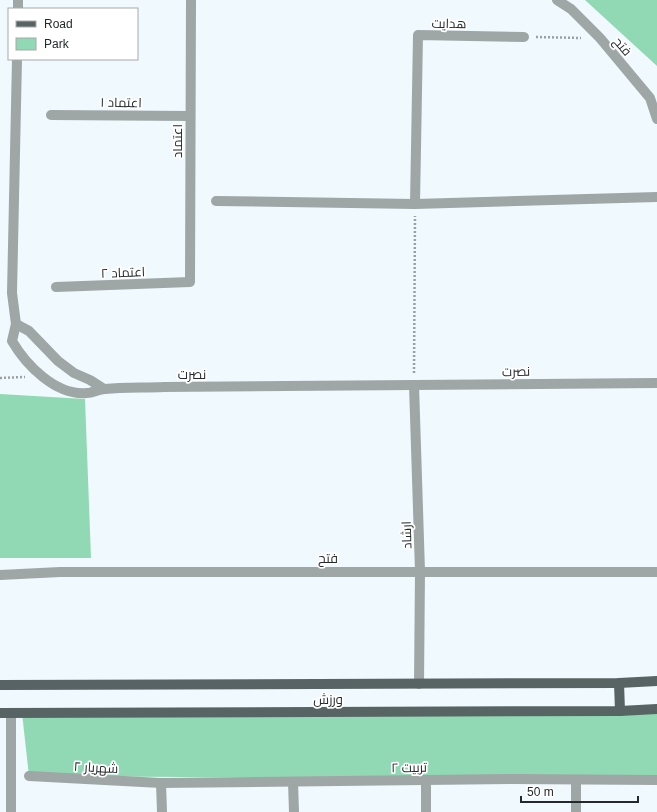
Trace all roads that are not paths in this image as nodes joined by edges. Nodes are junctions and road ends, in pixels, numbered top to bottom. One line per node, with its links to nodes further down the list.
1 (191, 0): 6 (street, اعتماد)
2 (557, 0): 7 (street, فتح)
3 (524, 37): 10 (street, هدایت)
4 (17, 60): 13 (street)
5 (51, 115): 6 (street, اعتماد ۱)
6 (190, 116): 11 (street, اعتماد)
7 (657, 119)
8 (657, 197): 10 (street)
9 (216, 201): 10 (street)
10 (415, 204)
11 (190, 282): 12 (street, اعتماد ۲)
12 (56, 287)
13 (16, 324): 16 (street); 16 (street, نصرت)
14 (657, 383): 15 (street, نصرت)
15 (414, 385): 16 (street, نصرت); 17 (street, ارشاد)
16 (104, 389)
17 (420, 571): 18 (street, فتح); 19 (street, فتح); 22 (street, ارشاد)
18 (657, 572)
19 (0, 575)
20 (657, 681): 21 (main road, ورزش)
21 (618, 683): 22 (main road, ورزش); 25 (main road)
22 (419, 684): 23 (main road, ورزش)
23 (0, 685)
24 (657, 708): 25 (main road, ورزش)
25 (620, 711): 27 (main road, ورزش)
26 (0, 713): 27 (main road, ورزش)
27 (11, 713): 34 (street)
28 (29, 776): 33 (street, شهریار ۲)
29 (426, 780): 30 (street, تربیت ۲); 32 (street, تربیت ۲); 37 (street)
30 (576, 780): 31 (street, تربیت ۲); 38 (street)
31 (657, 780)
32 (293, 782): 33 (street, تربیت ۲); 36 (street)
33 (161, 783): 35 (street)
34 (11, 812)
35 (162, 812)
36 (294, 812)
37 (426, 812)
38 (576, 812)

